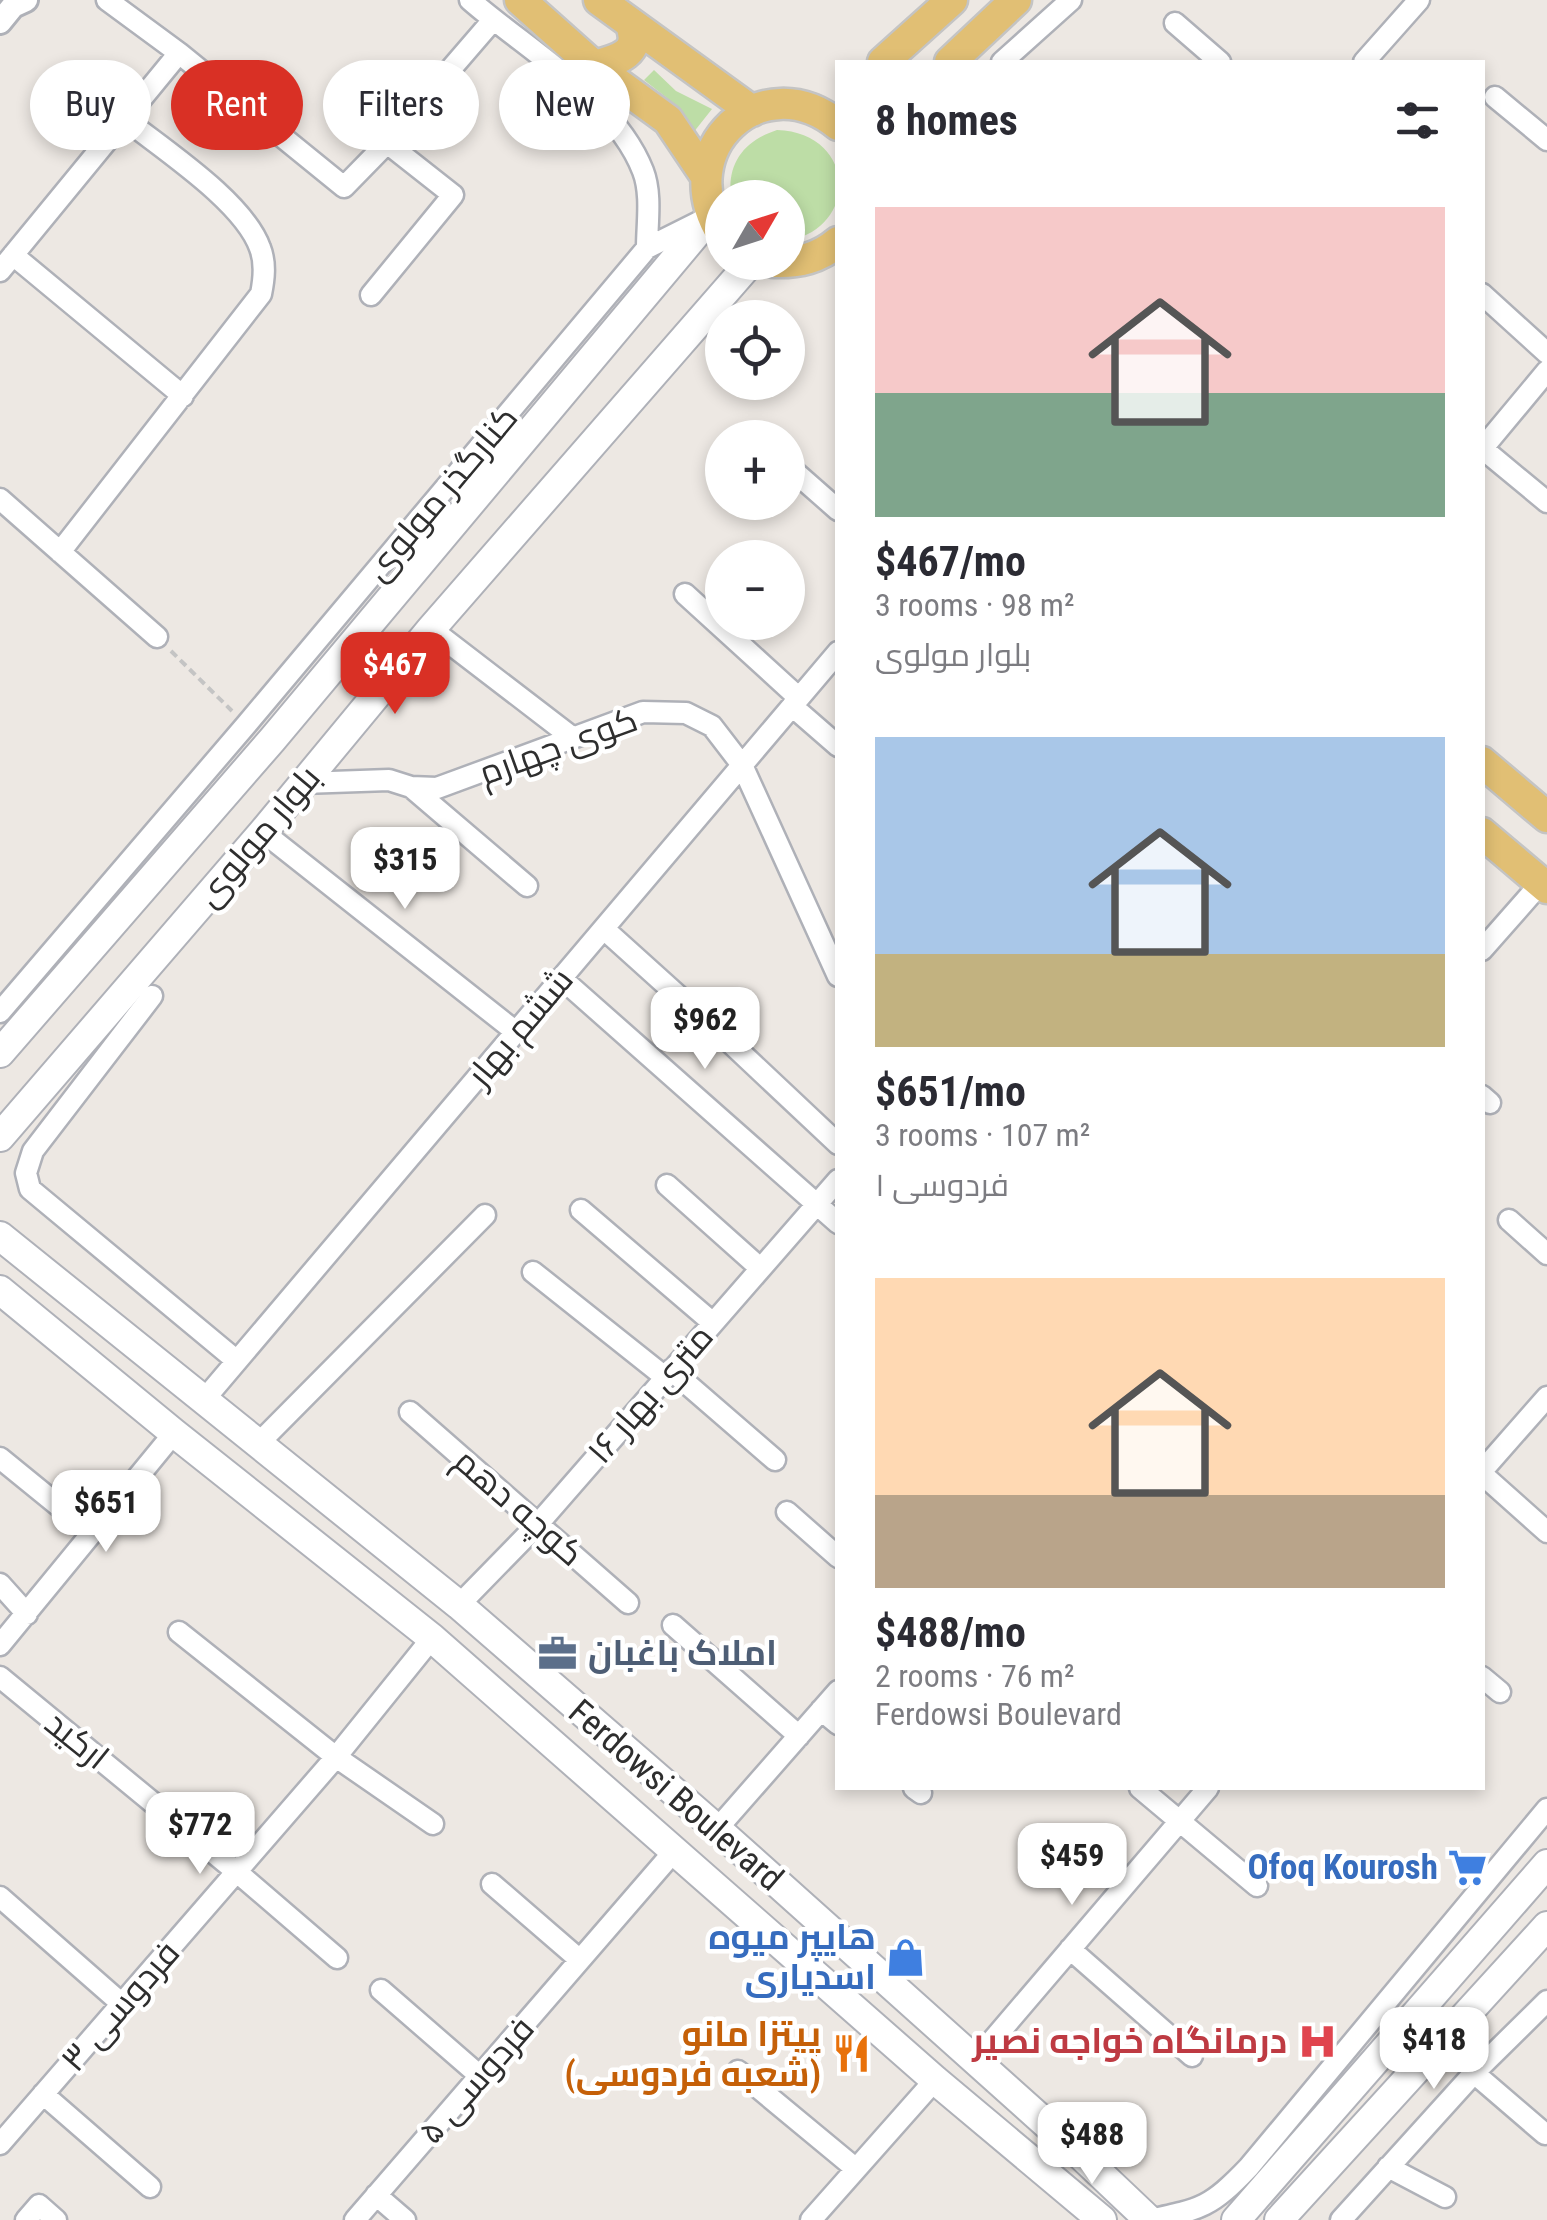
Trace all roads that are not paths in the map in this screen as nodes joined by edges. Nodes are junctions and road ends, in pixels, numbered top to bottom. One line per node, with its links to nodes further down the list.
1 (107, 0): 13 (street)
2 (470, 0): 9 (street)
3 (520, 0): 16 (main road)
4 (599, 0): 11 (main road)
5 (952, 0): 12 (main road)
6 (1016, 0): 19 (main road)
7 (1071, 0): 20 (street)
8 (1419, 0): 22 (street)
9 (493, 20): 14 (street); 15 (street)
10 (1175, 22): 21 (street)
11 (630, 25): 17 (main road); 28 (main road)
12 (922, 27): 18 (main road); 19 (main road)
13 (179, 53): 23 (street); 34 (street)
14 (459, 60)
15 (543, 60)
16 (587, 60)
17 (617, 60)
18 (884, 60)
19 (952, 60)
20 (1004, 60)
21 (1218, 60)
22 (1366, 60)
23 (151, 87)
24 (630, 92): 29 (main road)
25 (1495, 97): 31 (street)
26 (829, 109): 28 (main road)
27 (630, 111): 29 (street)
28 (752, 111): 36 (main road)
29 (668, 120): 36 (main road)
30 (151, 140): 49 (street)
31 (1547, 140)
32 (630, 148): 40 (street)
33 (100, 150): 43 (street)
34 (381, 150)
35 (397, 150): 45 (street)
36 (705, 175): 37 (main road)
37 (705, 180)
38 (705, 229): 40 (street, کنارگذر مولوی)
39 (705, 239): 83 (main road, بلوار مولوی)
40 (647, 248): 80 (street, کنارگذر مولوی)
41 (830, 258): 42 (main road)
42 (805, 262)
43 (6, 264): 49 (street)
44 (735, 280): 58 (main road, بلوار مولوی)
45 (371, 295)
46 (1485, 297): 47 (street)
47 (1547, 354)
48 (1547, 371): 50 (street)
49 (183, 396): 56 (street)
50 (1485, 445)
51 (1485, 451): 54 (street)
52 (805, 481): 55 (street)
53 (0, 500): 56 (street)
54 (1547, 502)
55 (835, 507)
56 (60, 552): 59 (street)
57 (686, 594): 61 (street)
58 (431, 629): 62 (street); 66 (main road, بلوار مولوی)
59 (157, 637)
60 (835, 655): 61 (street, ششم بهار)
61 (795, 702): 63 (street); 64 (street, ششم بهار)
62 (573, 738): 64 (street, کوی چهارم); 67 (street, کوی چهارم)
63 (835, 743)
64 (742, 765): 74 (street, ششم بهار); 76 (street, کوی چهارم)
65 (1485, 765): 68 (main road)
66 (303, 782): 67 (street, کوی چهارم); 69 (main road, بلوار مولوی)
67 (411, 787): 72 (street)
68 (1547, 817)
69 (263, 832): 81 (street); 84 (main road, بلوار مولوی)
70 (1485, 835): 73 (main road)
71 (1485, 851): 73 (street)
72 (528, 886)
73 (1542, 892): 75 (street)
74 (604, 929): 77 (street, ششم بهار); 79 (street)
75 (1485, 947)
76 (835, 969)
77 (561, 978): 81 (street, ششم بهار); 88 (street)
78 (152, 996): 99 (street)
79 (685, 1002)
80 (0, 1012)
81 (516, 1032): 99 (street, ششم بهار)
82 (721, 1034): 85 (street)
83 (0, 1053)
84 (0, 1137)
85 (835, 1141)
86 (835, 1183): 88 (street, ۱۶ متری بهار)
87 (667, 1184): 95 (street)
88 (816, 1204): 91 (street); 95 (street, ۱۶ متری بهار)
89 (582, 1210): 98 (street)
90 (485, 1215): 105 (street)
91 (835, 1220)
92 (1508, 1220): 94 (street)
93 (0, 1236): 102 (main road, Ferdowsi Boulevard)
94 (1547, 1254)
95 (760, 1268): 98 (street, ۱۶ متری بهار)
96 (533, 1272): 100 (street)
97 (0, 1290): 104 (main road, Ferdowsi Boulevard)
98 (712, 1322): 100 (street, ۱۶ متری بهار)
99 (237, 1360): 102 (street, ششم بهار)
100 (668, 1374): 107 (street); 111 (street, ۱۶ متری بهار)
101 (1547, 1397): 108 (street)
102 (203, 1402): 105 (main road, Ferdowsi Boulevard)
103 (410, 1412): 111 (street, کوچه دهم)
104 (174, 1434): 113 (street); 121 (main road, Ferdowsi Boulevard)
105 (258, 1444): 117 (main road, Ferdowsi Boulevard)
106 (0, 1458): 113 (street)
107 (775, 1460)
108 (1485, 1466)
109 (1485, 1468): 112 (street)
110 (787, 1512): 114 (street)
111 (538, 1524): 116 (street, کوچه دهم); 117 (street, ۱۶ متری بهار)
112 (1547, 1532)
113 (92, 1533): 118 (street)
114 (835, 1555)
115 (0, 1584): 118 (street)
116 (628, 1604)
117 (459, 1606): 121 (main road); 134 (main road, Ferdowsi Boulevard)
118 (28, 1614): 122 (street)
119 (673, 1625): 127 (street)
120 (179, 1632): 128 (street)
121 (432, 1638): 128 (street, فردوسی ۳); 135 (main road, Ferdowsi Boulevard)
122 (0, 1645)
123 (0, 1677): 137 (street, ارکید)
124 (1485, 1680): 125 (street)
125 (1500, 1692)
126 (829, 1717): 127 (street)
127 (798, 1736): 134 (street)
128 (336, 1757): 133 (street); 137 (street, فردوسی ۳)
129 (1143, 1790): 132 (street)
130 (1206, 1790): 132 (street)
131 (1547, 1809): 164 (street)
132 (1181, 1819): 139 (street); 142 (street)
133 (434, 1824)
134 (717, 1829): 149 (main road, Ferdowsi Boulevard)
135 (676, 1849): 144 (street, فردوسی ۵); 153 (main road, Ferdowsi Boulevard)
136 (1547, 1864): 164 (main road)
137 (237, 1872): 143 (street, ارکید); 147 (street, فردوسی ۳)
138 (492, 1884): 144 (street)
139 (1257, 1886)
140 (0, 1897): 147 (street)
141 (1547, 1926): 173 (main road)
142 (1070, 1950): 148 (street); 149 (street)
143 (337, 1958)
144 (580, 1960): 152 (street, فردوسی ۵)
145 (381, 1990): 152 (street)
146 (1547, 2002): 151 (street)
147 (122, 2004): 154 (street, فردوسی ۳)
148 (1192, 2056)
149 (974, 2062): 157 (main road, Ferdowsi Boulevard)
150 (738, 2071): 158 (street)
151 (1474, 2073): 155 (street); 159 (street)
152 (480, 2076): 162 (street, فردوسی ۵)
153 (935, 2080): 158 (street); 160 (main road, Ferdowsi Boulevard)
154 (44, 2094): 156 (street, فردوسی ۳); 161 (street)
155 (1545, 2134)
156 (2, 2138)
157 (1071, 2146): 160 (main road); 171 (main road, Ferdowsi Boulevard)
158 (855, 2168): 169 (street)
159 (1388, 2168): 163 (street); 174 (street)
160 (1048, 2175): 170 (main road, Ferdowsi Boulevard)
161 (150, 2187)
162 (376, 2196): 167 (street, فردوسی ۵); 168 (street)
163 (1444, 2196)
164 (1228, 2209): 171 (street); 172 (street)
165 (26, 2220): 166 (street)
166 (56, 2220)
167 (355, 2220)
168 (404, 2220)
169 (811, 2220)
170 (1102, 2220)
171 (1149, 2220)
172 (1216, 2220)
173 (1280, 2220)
174 (1341, 2220)

